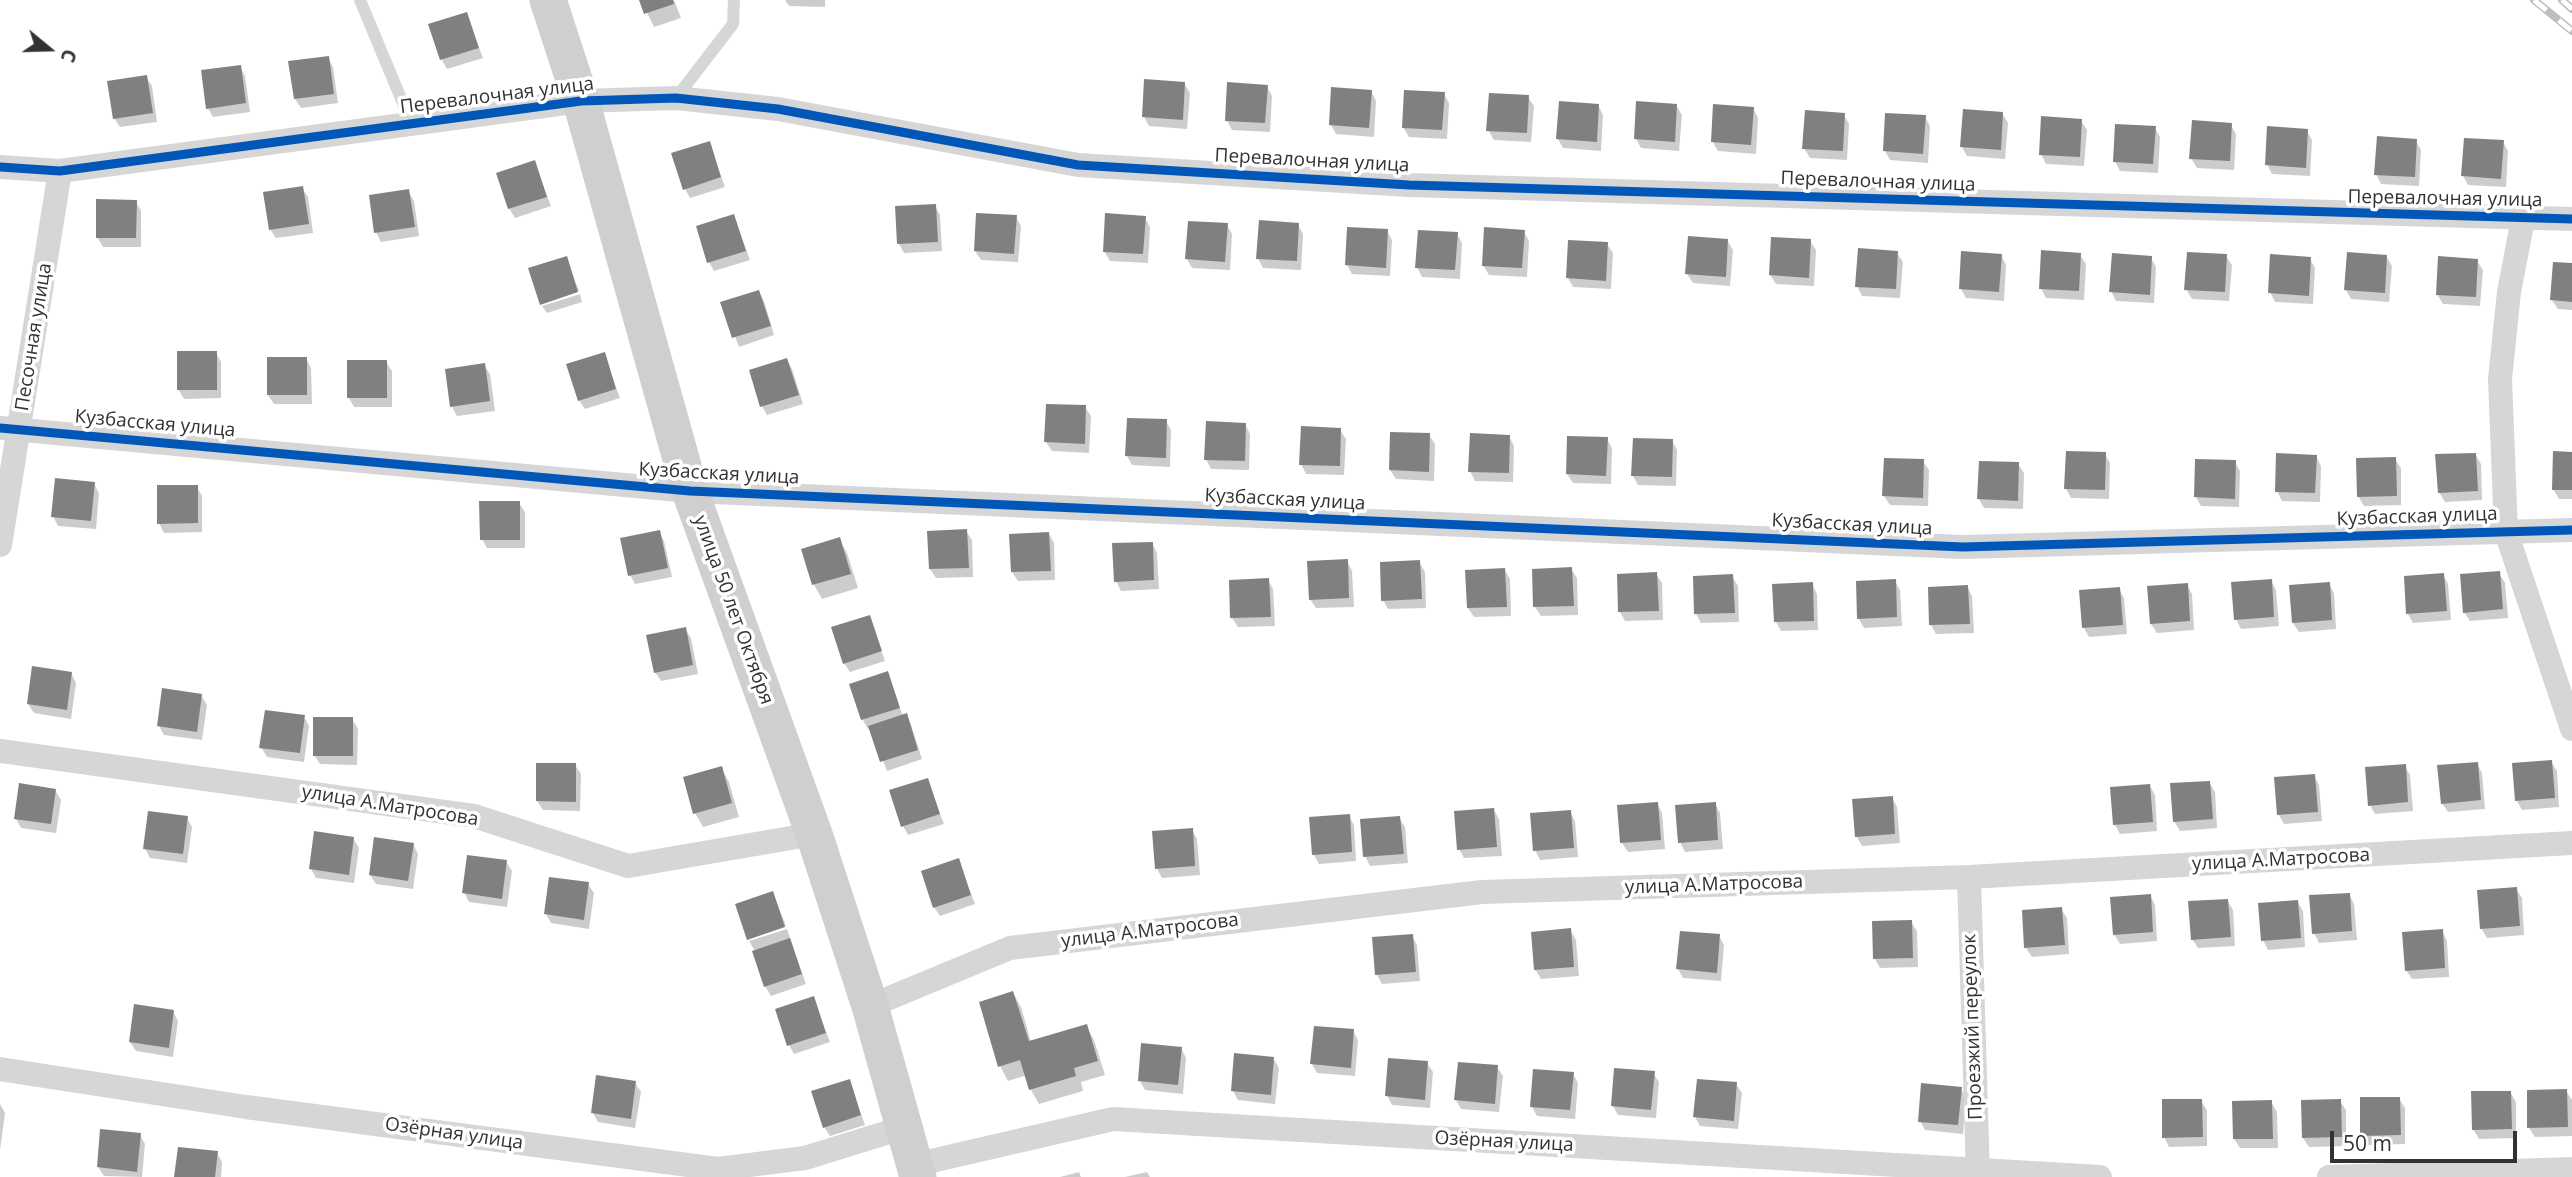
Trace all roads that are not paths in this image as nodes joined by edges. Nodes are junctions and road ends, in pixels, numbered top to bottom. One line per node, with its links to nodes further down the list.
1 (360, 0): 6 (lane)
2 (548, 0): 5 (main road, улица 50 лет Октября)
3 (734, 0): 4 (lane)
4 (676, 98): 5 (street, Перевалочная улица); 9 (street, Перевалочная улица)
5 (581, 101): 6 (street, Перевалочная улица); 12 (main road, улица 50 лет Октября)
6 (411, 125): 8 (street, Перевалочная улица)
7 (0, 167): 8 (street, Перевалочная улица)
8 (60, 171): 11 (street, Песочная улица)
9 (2523, 219): 10 (street, Перевалочная улица); 14 (street)
10 (2572, 219)
11 (10, 429): 12 (street, Кузбасская улица); 15 (street, Песочная улица)
12 (690, 491): 14 (street, Кузбасская улица); 18 (main road, улица 50 лет Октября)
13 (2572, 530): 14 (street, Кузбасская улица)
14 (2505, 532): 16 (street)
15 (0, 544)
16 (2572, 729)
17 (0, 751): 18 (street, улица А.Матросова)
18 (814, 834): 21 (main road, улица 50 лет Октября)
19 (2572, 843): 20 (street, улица А.Матросова)
20 (1969, 877): 21 (street, улица А.Матросова); 26 (street, Проезжий переулок)
21 (870, 1006): 23 (main road, улица 50 лет Октября)
22 (0, 1069): 23 (street, Озёрная улица)
23 (905, 1127): 25 (main road, улица 50 лет Октября)
24 (2572, 1169): 28 (street)
25 (916, 1171): 26 (street, Озёрная улица)
26 (1978, 1173): 27 (street, Озёрная улица)
27 (2100, 1177)
28 (2329, 1177)

